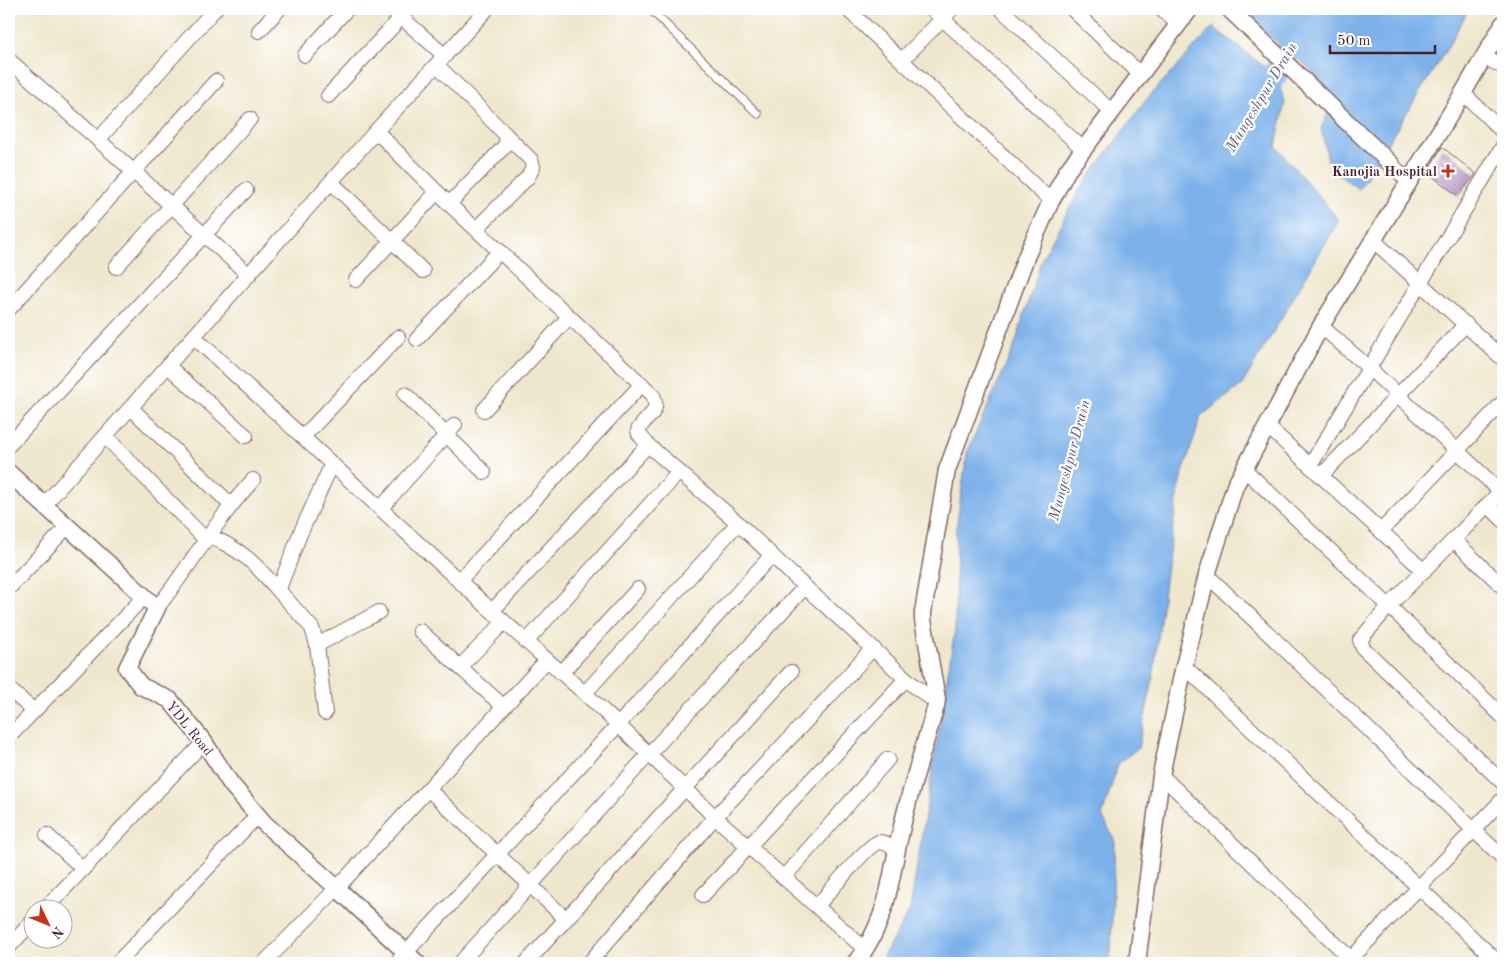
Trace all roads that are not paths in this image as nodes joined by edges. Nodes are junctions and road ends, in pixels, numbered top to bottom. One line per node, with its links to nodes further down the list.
1 (215, 9): 33 (street)
2 (279, 9): 16 (street)
3 (347, 9): 17 (street)
4 (487, 9): 21 (street)
5 (650, 9): 28 (lane)
6 (847, 9): 20 (street)
7 (1001, 9): 27 (street)
8 (1072, 9): 23 (street)
9 (1161, 9): 14 (street)
10 (1190, 9): 14 (street)
11 (1229, 9): 36 (street)
12 (401, 12): 21 (street); 26 (street)
13 (942, 12): 20 (street); 35 (street)
14 (1178, 24): 23 (street)
15 (1503, 24): 18 (street)
16 (259, 31)
17 (305, 55)
18 (1484, 56): 22 (street); 25 (street)
19 (9, 60): 33 (street)
20 (902, 60): 42 (street)
21 (441, 61): 30 (street); 32 (street)
22 (1503, 67)
23 (1140, 74): 27 (street)
24 (216, 81): 37 (street)
25 (1463, 94): 31 (street); 38 (street)
26 (328, 96)
27 (1112, 112): 35 (street)
28 (758, 114)
29 (250, 119): 44 (street)
30 (376, 131): 39 (street); 41 (street)
31 (1503, 132)
32 (505, 134): 43 (street); 45 (street)
33 (98, 140): 37 (street)
34 (1503, 146): 54 (street)
35 (1083, 149): 42 (street)
36 (1392, 165): 38 (street)
37 (133, 171): 44 (street); 55 (street)
38 (1409, 182): 47 (street)
39 (332, 183): 48 (street); 52 (street)
40 (246, 190): 46 (street)
41 (437, 192): 43 (street); 48 (street)
42 (1051, 200): 124 (street)
43 (450, 204): 45 (street)
44 (171, 205): 46 (street); 50 (street)
45 (476, 229): 49 (street)
46 (205, 235): 52 (street); 76 (street)
47 (1372, 239): 54 (street); 58 (street)
48 (392, 242): 51 (street); 53 (street)
49 (500, 251): 56 (street); 61 (street)
50 (116, 267)
51 (423, 271)
52 (249, 275): 59 (street)
53 (356, 280)
54 (1422, 283): 57 (street); 64 (street)
55 (9, 308)
56 (569, 318): 65 (street); 70 (street)
57 (1466, 324): 62 (street); 67 (street)
58 (1321, 326): 64 (street); 71 (street)
59 (194, 337): 63 (street); 75 (street)
60 (398, 337): 75 (street)
61 (416, 339)
62 (1503, 359)
63 (169, 366): 69 (street); 74 (street)
64 (1370, 368): 67 (street); 81 (street)
65 (642, 384): 77 (street); 100 (street)
66 (405, 394): 72 (street)
67 (1398, 395): 78 (street); 81 (street)
68 (1503, 402): 78 (street)
69 (131, 408): 73 (street); 88 (street)
70 (484, 410)
71 (1267, 426): 80 (street); 81 (street)
72 (451, 430): 82 (street); 90 (street)
73 (105, 436): 87 (street); 95 (street)
74 (246, 436)
75 (304, 437): 79 (street)
76 (9, 445)
77 (648, 445): 83 (street); 109 (street)
78 (1457, 450): 86 (street); 94 (street)
79 (332, 464): 90 (street); 105 (street)
80 (1244, 469): 99 (street); 107 (street)
81 (1316, 471): 94 (street)
82 (484, 472)
83 (679, 472): 92 (street); 113 (street)
84 (9, 473): 87 (street)
85 (253, 480): 88 (street)
86 (1502, 491): 89 (street)
87 (45, 504): 93 (street)
88 (231, 505): 95 (street)
89 (1488, 505): 91 (street); 96 (street)
90 (381, 508): 100 (street)
91 (1503, 520)
92 (738, 523): 97 (street); 123 (street)
93 (68, 526): 103 (street); 106 (street)
94 (1381, 531): 98 (street)
95 (207, 538): 105 (street); 108 (street)
96 (1454, 540): 98 (street); 102 (street)
97 (771, 556): 101 (street); 129 (street)
98 (1424, 571): 107 (street)
99 (1207, 575): 117 (street); 141 (street)
100 (459, 581): 109 (street)
101 (805, 587): 115 (street); 132 (street)
102 (1503, 587)
103 (9, 588)
104 (638, 589): 120 (street)
105 (280, 592): 114 (street)
106 (145, 596): 108 (street); 126 (street)
107 (1389, 606): 128 (street); 135 (street)
108 (157, 608): 131 (street, YDL Road)
109 (492, 611): 111 (street)
110 (379, 612): 114 (street)
111 (504, 622): 113 (street); 118 (street)
112 (420, 630): 118 (street)
113 (526, 642): 116 (street)
114 (317, 645): 127 (street)
115 (873, 648): 121 (street); 140 (street)
116 (547, 660): 120 (street); 125 (street)
117 (1184, 666): 134 (street); 151 (street)
118 (460, 667): 125 (street)
119 (791, 672): 136 (street)
120 (561, 673): 123 (street)
121 (906, 679): 124 (street); 143 (street)
122 (9, 689): 126 (street)
123 (584, 693): 129 (street)
124 (936, 702): 144 (street)
125 (504, 707): 137 (street)
126 (34, 711): 130 (street)
127 (325, 713)
128 (1503, 717)
129 (618, 725): 132 (street); 145 (street)
130 (9, 737)
131 (204, 742): 139 (street, YDL Road); 147 (street)
132 (648, 754): 136 (street); 149 (street)
133 (888, 759): 148 (street)
134 (1160, 775): 161 (street); 168 (street)
135 (1503, 783)
136 (684, 788): 140 (street); 155 (street)
137 (428, 789): 145 (street); 150 (street)
138 (1503, 799): 141 (street)
139 (258, 815): 150 (street, YDL Road); 162 (street)
140 (715, 817): 143 (street); 166 (street)
141 (1473, 830): 146 (street); 151 (street)
142 (47, 835): 147 (street)
143 (750, 846): 148 (street); 152 (street)
144 (898, 849): 154 (street); 158 (street)
145 (497, 855): 149 (street); 160 (street)
146 (1503, 858)
147 (83, 869): 153 (street)
148 (784, 877): 154 (street)
149 (530, 886): 155 (street); 164 (street)
150 (337, 888): 160 (street, YDL Road); 163 (street)
151 (1419, 888): 159 (street); 161 (street)
152 (704, 895)
153 (54, 900)
154 (817, 906): 158 (street)
155 (566, 919): 165 (street)
156 (22, 933): 157 (street)
157 (9, 947)
158 (865, 949): 167 (street)
159 (1497, 959)
160 (406, 960)
161 (1351, 962)
162 (118, 963)
163 (264, 963)
164 (460, 963)
165 (526, 963)
166 (589, 963)
167 (855, 963)
168 (1137, 963)

